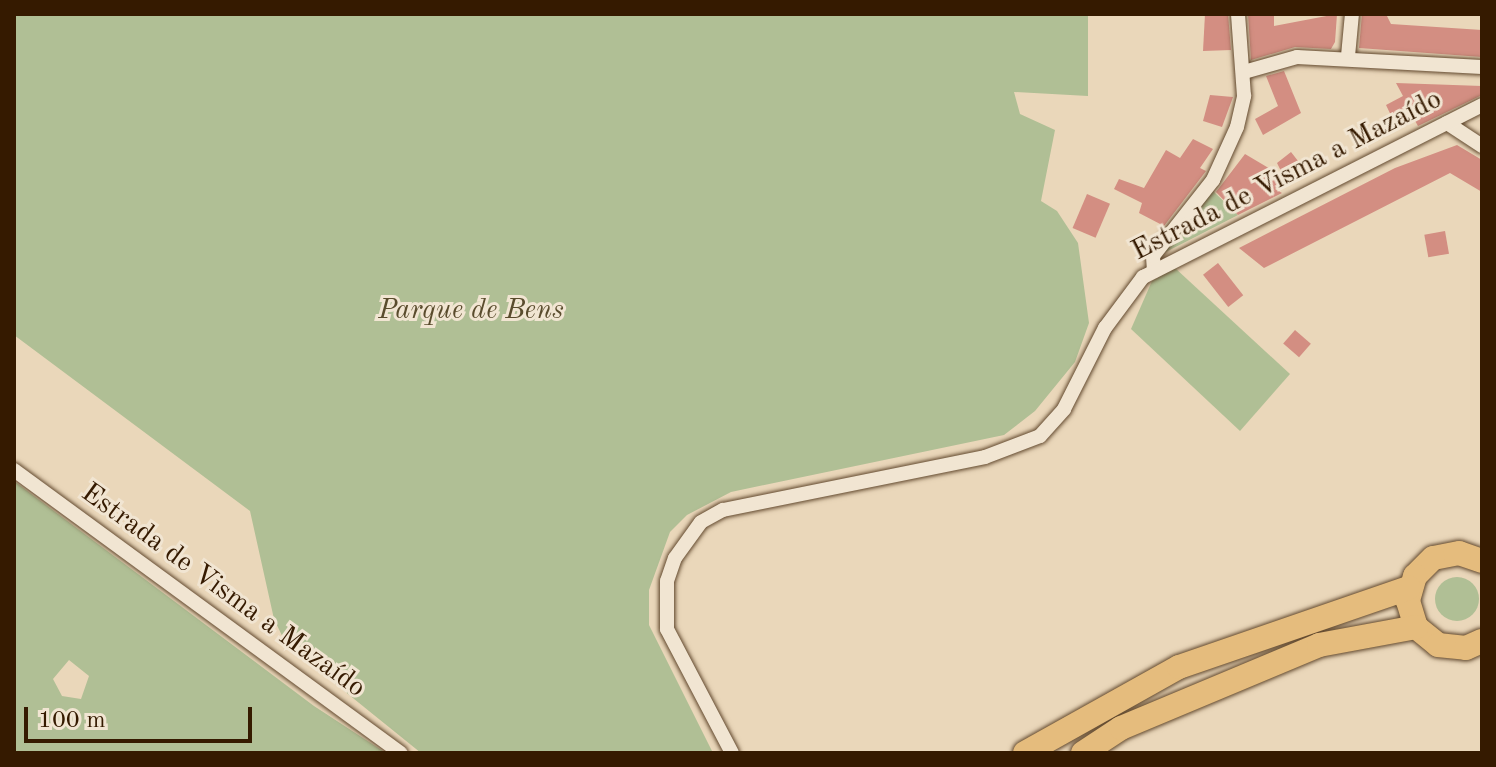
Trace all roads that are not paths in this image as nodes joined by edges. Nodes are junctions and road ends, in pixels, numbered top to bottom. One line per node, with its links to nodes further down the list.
1 (1238, 14): 5 (street)
2 (1352, 14): 3 (street)
3 (1348, 56): 4 (street); 5 (street)
4 (1482, 67)
5 (1244, 72): 9 (street)
6 (1482, 105): 7 (street, Estrada de Visma a Mazaído)
7 (1447, 123): 8 (street); 9 (street, Estrada de Visma a Mazaído)
8 (1482, 146)
9 (1154, 271): 16 (street, Estrada de Visma a Mazaído)
10 (14, 470): 15 (street, Estrada de Visma a Mazaído)
11 (1482, 561): 12 (highway)
12 (1409, 588): 13 (highway); 17 (highway)
13 (1416, 627): 14 (highway); 18 (highway)
14 (1482, 641)
15 (401, 753)
16 (732, 753)
17 (1025, 753)
18 (1083, 753)

